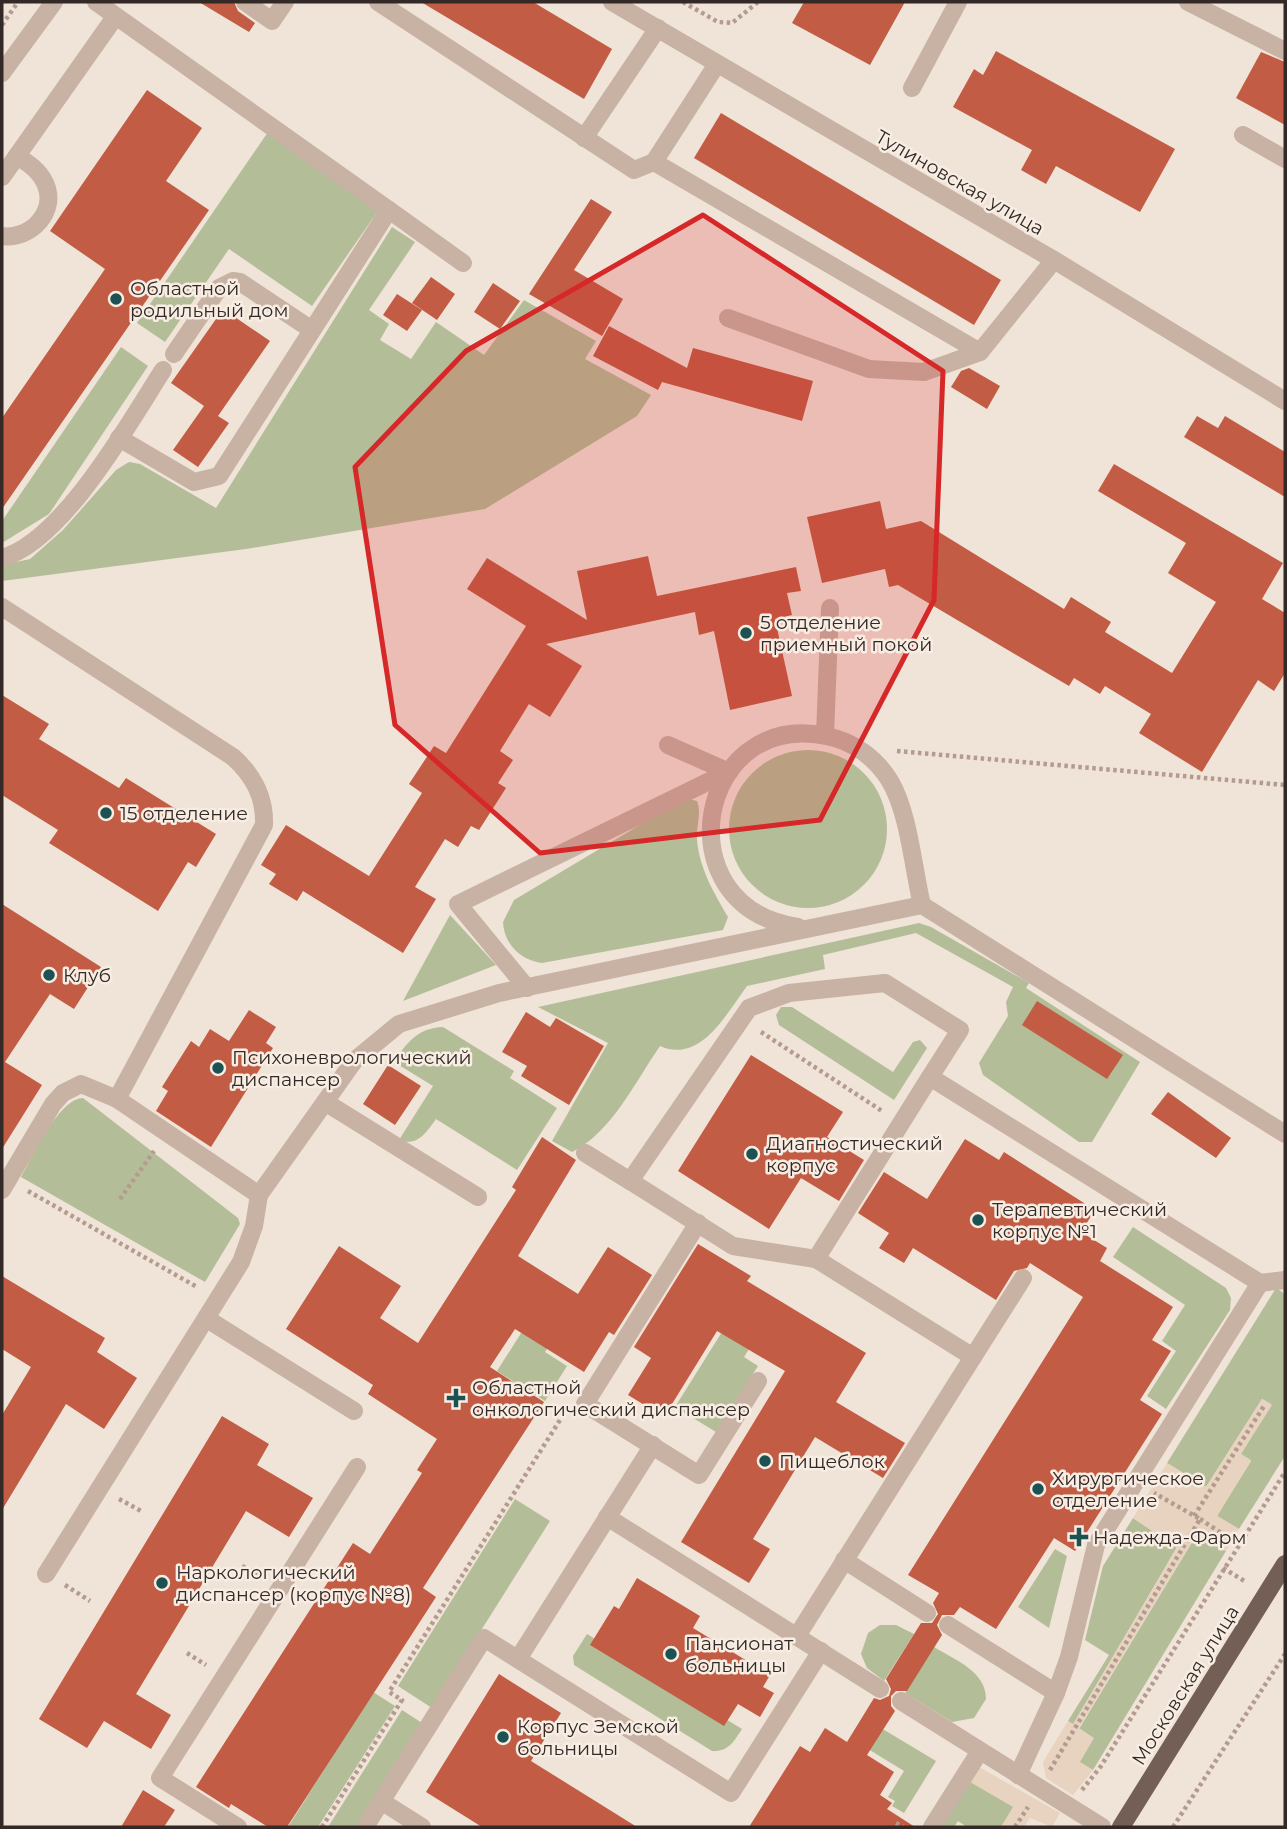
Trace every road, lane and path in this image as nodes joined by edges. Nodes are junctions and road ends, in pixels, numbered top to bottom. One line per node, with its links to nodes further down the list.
1 (18, 2): 13 (path)
2 (54, 2): 17 (street)
3 (96, 2): 12 (street)
4 (244, 2): 5 (street)
5 (285, 2)
6 (378, 2): 20 (street)
7 (612, 2): 14 (street, Тулиновская улица)
8 (683, 2): 9 (path)
9 (758, 2)
10 (958, 2): 18 (street)
11 (1188, 2): 15 (street)
12 (116, 18): 21 (street); 25 (street)
13 (2, 25)
14 (658, 28): 16 (street, Тулиновская улица); 20 (street)
15 (1285, 51)
16 (716, 64): 23 (street); 27 (street, Тулиновская улица)
17 (2, 73)
18 (912, 88)
19 (1243, 135): 22 (street)
20 (584, 138): 23 (street)
21 (17, 156): 24 (street); 26 (street)
22 (1285, 159)
23 (654, 162): 31 (street)
24 (2, 177)
25 (389, 210): 28 (street); 30 (street)
26 (2, 236)
27 (1054, 260): 31 (street); 34 (street, Тулиновская улица)
28 (463, 263)
29 (728, 318): 31 (street)
30 (312, 330): 32 (street); 35 (street)
31 (980, 352)
32 (174, 354)
33 (163, 370): 35 (street)
34 (1285, 401)
35 (119, 438): 36 (street)
36 (2, 558)
37 (2, 607): 49 (street)
38 (830, 608): 39 (street)
39 (825, 735): 41 (street); 42 (street)
40 (668, 745): 42 (street)
41 (858, 748): 43 (path); 44 (street)
42 (729, 772): 45 (street); 46 (street)
43 (1285, 785)
44 (922, 905): 45 (street); 53 (street)
45 (823, 925): 46 (street)
46 (527, 988): 50 (street)
47 (741, 1019): 48 (street); 51 (path); 55 (street)
48 (930, 1077): 51 (street); 64 (street)
49 (117, 1100): 52 (street); 56 (street)
50 (325, 1101): 57 (street); 58 (street)
51 (901, 1123): 61 (street)
52 (167, 1133): 57 (street); 59 (path)
53 (1285, 1134)
54 (585, 1153): 55 (street)
55 (630, 1181): 60 (street)
56 (5, 1185): 65 (path)
57 (259, 1195): 65 (street)
58 (478, 1197)
59 (120, 1199)
60 (698, 1223): 61 (street); 69 (street)
61 (816, 1259): 67 (street)
62 (1023, 1278): 67 (street)
63 (1285, 1280): 64 (street)
64 (1260, 1283): 75 (street)
65 (219, 1300): 66 (street)
66 (207, 1320): 71 (street); 82 (street)
67 (972, 1357): 80 (street)
68 (758, 1381): 72 (street)
69 (579, 1400): 72 (street); 101 (path)
70 (1264, 1406): 76 (path)
71 (354, 1411)
72 (653, 1446): 77 (street)
73 (357, 1467): 98 (street)
74 (1285, 1472): 79 (path)
75 (1135, 1481): 76 (path); 90 (street)
76 (1194, 1516): 78 (path)
77 (607, 1517): 85 (street); 88 (street)
78 (1200, 1519): 79 (path); 93 (path)
79 (1238, 1544): 97 (path)
80 (844, 1560): 83 (street); 85 (street)
81 (1285, 1564): 108 (main road, Московская улица)
82 (46, 1574)
83 (927, 1612)
84 (948, 1625): 90 (street)
85 (797, 1636): 86 (street)
86 (821, 1651): 88 (street); 89 (street)
87 (1285, 1654): 109 (path)
88 (518, 1659): 95 (street)
89 (880, 1689)
90 (1056, 1693): 94 (street)
91 (901, 1701): 92 (street)
92 (980, 1751): 94 (street); 105 (street)
93 (1050, 1770)
94 (1017, 1775): 97 (street)
95 (381, 1801): 102 (street); 103 (street)
96 (1028, 1807): 106 (path)
97 (1069, 1807): 107 (street)
98 (213, 1821): 100 (street)
99 (896, 1823): 104 (path)
100 (238, 1827)
101 (322, 1827)
102 (365, 1827)
103 (422, 1827)
104 (903, 1827)
105 (932, 1827)
106 (1015, 1827)
107 (1102, 1827)
108 (1121, 1827)
109 (1173, 1827)

